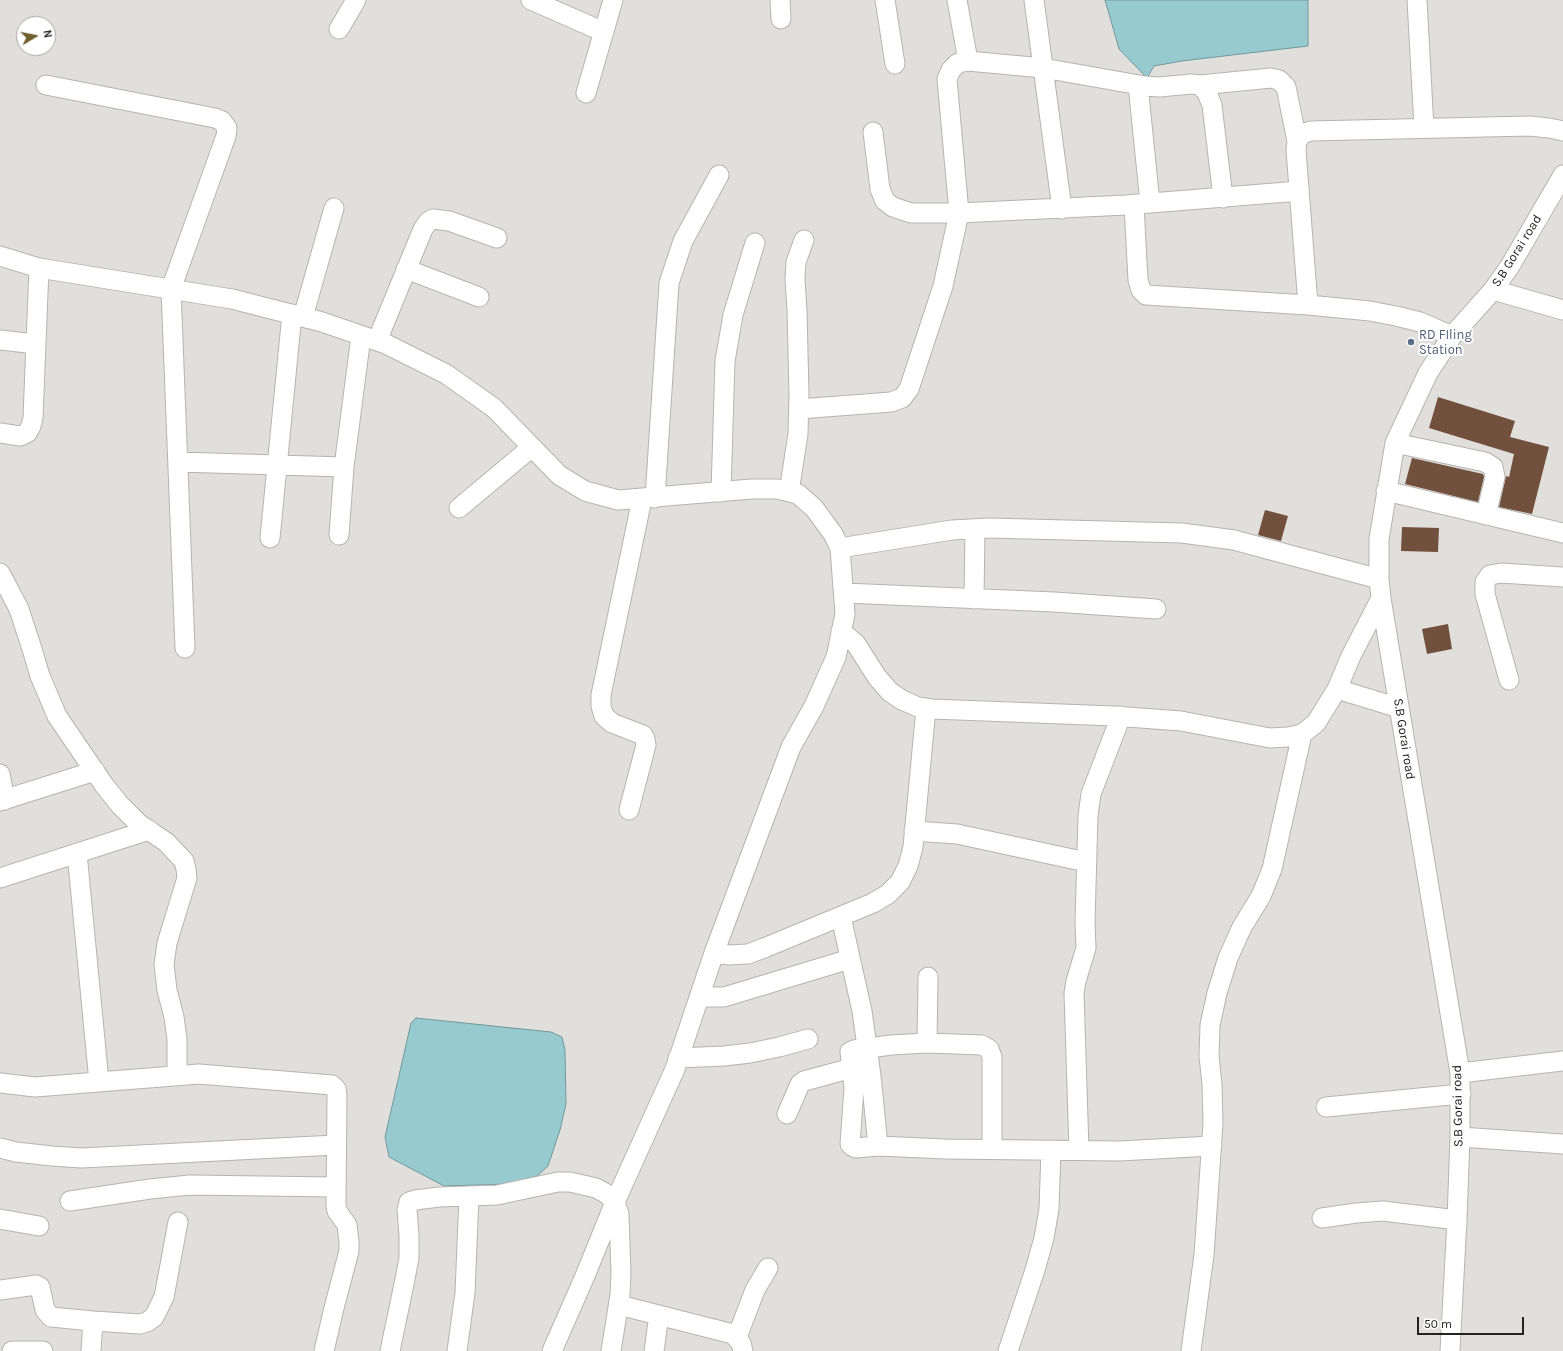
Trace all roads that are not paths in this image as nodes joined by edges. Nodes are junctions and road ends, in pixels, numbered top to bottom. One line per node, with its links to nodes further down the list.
1 (356, 0): 8 (street)
2 (532, 0): 9 (street)
3 (613, 0): 9 (street)
4 (885, 0): 11 (street)
5 (958, 0): 10 (street)
6 (1034, 0): 12 (street)
7 (1417, 0): 17 (street)
8 (339, 29)
9 (604, 32): 16 (street)
10 (968, 60): 12 (street); 28 (street)
11 (895, 64)
12 (1043, 68): 14 (street); 27 (street)
13 (46, 85): 35 (street)
14 (1138, 85): 15 (street); 25 (street)
15 (1200, 85): 20 (street); 24 (street)
16 (586, 93)
17 (1424, 128): 18 (street); 20 (street)
18 (1563, 131)
19 (873, 132): 28 (street)
20 (1297, 141): 23 (street)
21 (719, 175): 55 (street)
22 (1563, 175): 36 (street, S.B Gorai road)
23 (1299, 191): 24 (street); 38 (street)
24 (1223, 198): 25 (street)
25 (1142, 204): 27 (street); 38 (street)
26 (334, 208): 40 (street)
27 (1062, 209): 28 (street)
28 (959, 213): 45 (street)
29 (497, 238): 34 (street)
30 (804, 240): 45 (street)
31 (755, 243): 53 (street)
32 (0, 256): 33 (street)
33 (39, 268): 35 (street); 44 (street)
34 (406, 270): 37 (street); 42 (street)
35 (171, 289): 40 (street); 49 (street)
36 (1493, 290): 39 (street); 41 (street, S.B Gorai road)
37 (478, 297)
38 (1308, 305): 41 (street)
39 (1563, 310)
40 (298, 316): 42 (street); 50 (street)
41 (1452, 336): 47 (street, S.B Gorai road)
42 (369, 338): 48 (street); 51 (street)
43 (0, 340): 44 (street)
44 (36, 344): 46 (street)
45 (799, 408): 54 (street)
46 (0, 433)
47 (1395, 443): 52 (street, S.B Gorai road); 57 (street)
48 (532, 447): 55 (street); 56 (street)
49 (178, 462): 50 (street); 71 (street)
50 (276, 465): 51 (street); 61 (street)
51 (344, 467): 60 (street)
52 (1386, 491): 57 (street); 65 (street, S.B Gorai road)
53 (721, 492): 54 (street); 55 (street)
54 (789, 492): 62 (street)
55 (648, 498): 81 (street)
56 (459, 508)
57 (1486, 515): 59 (street)
58 (975, 529): 62 (street); 65 (street); 68 (street)
59 (1563, 533)
60 (339, 535)
61 (270, 538)
62 (840, 548): 66 (street)
63 (0, 573): 78 (street)
64 (1563, 577): 72 (street)
65 (1378, 579): 67 (street, S.B Gorai road)
66 (844, 593): 68 (street); 70 (street)
67 (1381, 598): 73 (street); 75 (street, S.B Gorai road)
68 (974, 599): 69 (street)
69 (1156, 609)
70 (841, 631): 74 (street); 88 (street)
71 (185, 648)
72 (1510, 680)
73 (1337, 689): 75 (street); 77 (street)
74 (926, 708): 76 (street); 83 (street)
75 (1400, 708): 98 (street, S.B Gorai road)
76 (1121, 716): 77 (street); 85 (street)
77 (1302, 734): 109 (street)
78 (95, 771): 80 (street); 82 (street)
79 (0, 774): 80 (street)
80 (3, 800)
81 (629, 810)
82 (149, 830): 84 (street); 99 (street)
83 (914, 831): 85 (street); 87 (street)
84 (77, 854): 86 (street); 100 (street)
85 (1086, 862): 113 (street)
86 (0, 878)
87 (841, 917): 88 (street); 89 (street)
88 (714, 953): 91 (street)
89 (850, 959): 91 (street); 94 (street)
90 (928, 977): 93 (street)
91 (699, 997): 95 (street)
92 (808, 1038): 95 (street)
93 (927, 1044): 94 (street); 111 (street)
94 (867, 1048): 97 (street); 108 (street)
95 (678, 1058): 117 (street)
96 (1563, 1061): 98 (street)
97 (852, 1068): 104 (street); 108 (street)
98 (1460, 1073): 102 (street, S.B Gorai road)
99 (177, 1075): 100 (street); 107 (street)
100 (99, 1082): 101 (street)
101 (0, 1083)
102 (1461, 1094): 103 (street); 105 (street, S.B Gorai road)
103 (1326, 1107)
104 (787, 1114)
105 (1460, 1137): 106 (street); 120 (street, S.B Gorai road)
106 (1563, 1144)
107 (336, 1145): 110 (street); 114 (street)
108 (878, 1146): 111 (street)
109 (1212, 1146): 113 (street); 139 (street)
110 (0, 1148)
111 (992, 1149): 112 (street)
112 (1051, 1150): 113 (street); 138 (street)
113 (1079, 1150)
114 (336, 1187): 116 (street); 132 (street)
115 (469, 1197): 117 (street); 133 (street); 134 (street)
116 (70, 1201)
117 (615, 1202): 125 (street); 135 (street)
118 (1322, 1218): 120 (street)
119 (0, 1219): 122 (street)
120 (1457, 1220): 140 (street, S.B Gorai road)
121 (178, 1222): 127 (street)
122 (38, 1226)
123 (768, 1268): 128 (street)
124 (0, 1290): 127 (street)
125 (619, 1305): 126 (street); 136 (street)
126 (659, 1315): 128 (street); 137 (street)
127 (93, 1321): 131 (street)
128 (740, 1344)
129 (12, 1351): 130 (street)
130 (43, 1351)
131 (91, 1351)
132 (324, 1351)
133 (390, 1351)
134 (457, 1351)
135 (552, 1351)
136 (611, 1351)
137 (654, 1351)
138 (1008, 1351)
139 (1191, 1351)
140 (1450, 1351)

